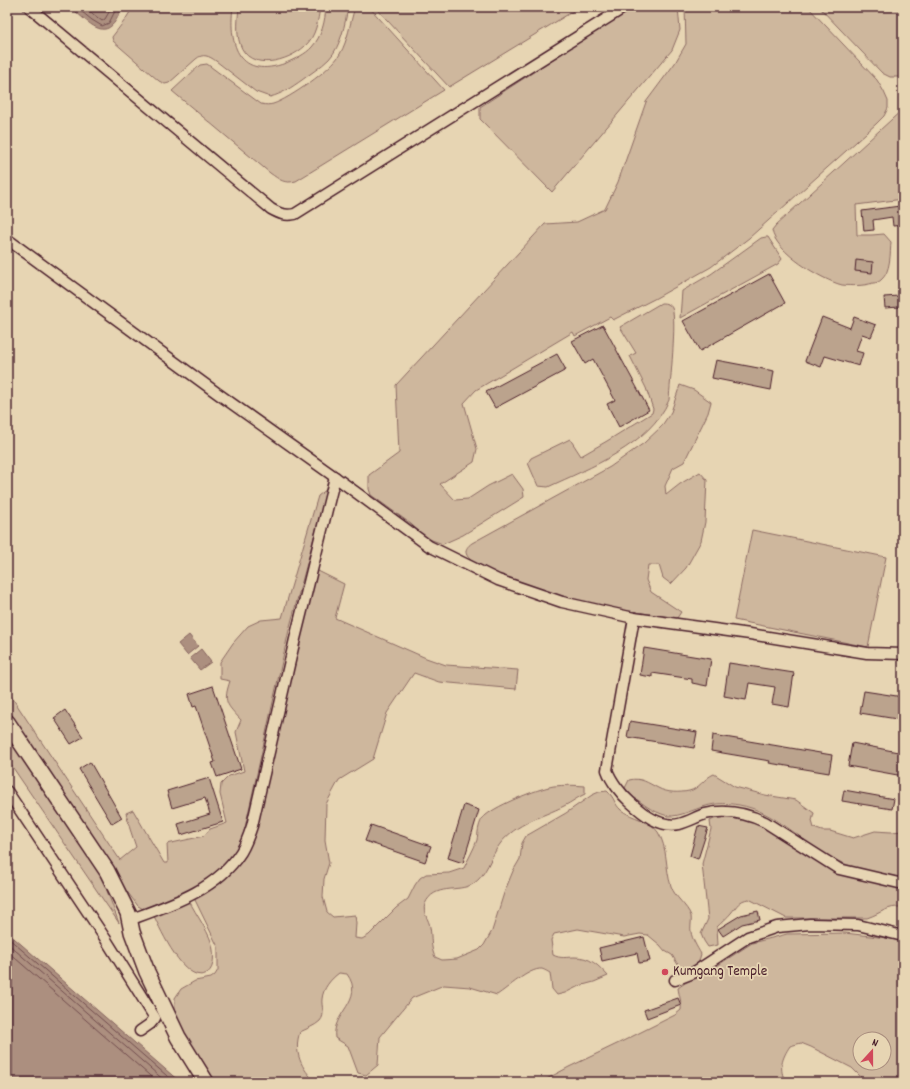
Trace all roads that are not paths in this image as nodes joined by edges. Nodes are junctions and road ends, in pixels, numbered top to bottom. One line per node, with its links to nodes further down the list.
1 (29, 7): 2 (street)
2 (625, 7)
3 (7, 239): 4 (street)
4 (335, 477): 5 (street); 10 (street)
5 (634, 618): 6 (street); 9 (street)
6 (903, 654)
7 (7, 722): 10 (street)
8 (7, 791): 13 (street)
9 (903, 884)
10 (129, 920): 14 (street)
11 (903, 936): 12 (street)
12 (675, 980)
13 (140, 1031)
14 (206, 1082)

